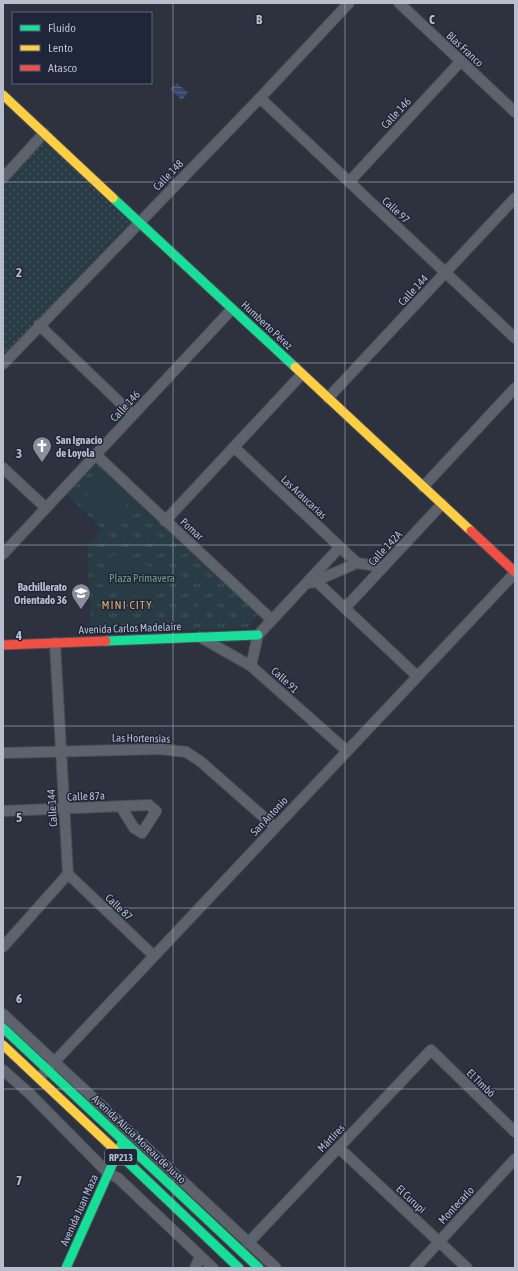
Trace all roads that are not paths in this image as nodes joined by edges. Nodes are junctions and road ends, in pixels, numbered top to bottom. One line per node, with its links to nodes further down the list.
1 (349, 3): 5 (street, Calle 148)
2 (399, 3): 3 (street, Blas Franco)
3 (461, 61): 6 (street, Blas Franco); 9 (street, Calle 146)
4 (3, 95): 7 (main road, Humberto Pérez)
5 (260, 98): 9 (street, Calle 97); 11 (street, Calle 148)
6 (515, 112)
7 (44, 134): 8 (street); 11 (main road, Humberto Pérez)
8 (3, 178)
9 (349, 182): 12 (street, Calle 97)
10 (515, 198): 12 (street, Calle 144)
11 (139, 222): 13 (main road, Humberto Pérez); 14 (street, Calle 148)
12 (445, 272): 15 (street, Calle 97); 19 (street, Calle 144)
13 (232, 309): 17 (main road, Humberto Pérez); 20 (street, Calle 146)
14 (39, 325): 16 (street, Calle 148); 20 (street)
15 (515, 338)
16 (3, 364)
17 (302, 374): 19 (main road, Humberto Pérez); 21 (street)
18 (515, 388): 24 (street)
19 (328, 398): 24 (main road, Humberto Pérez)
20 (133, 415): 22 (street, Calle 146)
21 (235, 448): 27 (street); 28 (street, Las Araucarias)
22 (96, 455): 26 (street, Calle 146); 27 (street, Pomar)
23 (3, 468): 26 (street)
24 (423, 487): 25 (main road, Humberto Pérez)
25 (442, 504): 31 (street, Calle 142A); 32 (main road, Humberto Pérez)
26 (46, 508): 29 (street, Calle 146)
27 (165, 520): 36 (street, Pomar)
28 (340, 547): 30 (street, Las Araucarias); 34 (street)
29 (3, 554)
30 (358, 563): 31 (street); 33 (street)
31 (383, 567): 35 (street, Calle 142A)
32 (515, 573): 42 (street, San Antonio)
33 (316, 581): 34 (street); 35 (street)
34 (304, 587): 36 (street)
35 (345, 608): 42 (street)
36 (272, 620): 37 (street)
37 (258, 635): 38 (main road, Avenida Carlos Madelaire); 41 (street)
38 (200, 637): 39 (main road, Avenida Carlos Madelaire); 41 (street, Calle 91)
39 (55, 643): 40 (main road, Avenida Carlos Madelaire); 43 (street, Calle 144)
40 (3, 645)
41 (251, 666): 44 (street, Calle 91)
42 (417, 676): 44 (street, San Antonio)
43 (60, 751): 45 (street, Las Hortensias); 47 (street, Calle 144); 49 (street, Las Hortensias)
44 (347, 751): 49 (street, San Antonio)
45 (3, 753)
46 (121, 806): 47 (street, Calle 87a)
47 (64, 808): 48 (street, Calle 87a); 50 (street, Calle 144)
48 (3, 811)
49 (275, 827): 52 (street, San Antonio)
50 (68, 874): 51 (street); 52 (street, Calle 87)
51 (3, 948)
52 (154, 956): 57 (street, San Antonio)
53 (3, 1014): 57 (street)
54 (3, 1028): 59 (main road, Avenida Alicia Moreau de Justo / RP213)
55 (3, 1045): 59 (main road, Avenida Alicia Moreau de Justo / RP213)
56 (431, 1050): 60 (street, El Timbó); 62 (street, Mártires)
57 (55, 1061): 59 (street, San Antonio); 67 (street)
58 (3, 1070): 65 (street)
59 (42, 1075): 61 (main road, Avenida Alicia Moreau de Justo / RP213); 63 (main road, Avenida Alicia Moreau de Justo / RP213)
60 (515, 1132)
61 (123, 1140): 63 (main road, Avenida Juan Maza); 73 (main road, Avenida Alicia Moreau de Justo / RP213)
62 (339, 1148): 66 (street, El Curupí); 67 (street, Mártires)
63 (117, 1153): 65 (main road, Avenida Juan Maza); 72 (main road, Avenida Alicia Moreau de Justo / RP213)
64 (515, 1159): 66 (street, Montecarlo)
65 (108, 1173): 68 (street); 69 (main road, Avenida Juan Maza)
66 (439, 1242): 75 (street, Montecarlo); 76 (street, El Curupí)
67 (248, 1243): 74 (street)
68 (200, 1257): 70 (street); 71 (street)
69 (66, 1268)
70 (195, 1268)
71 (213, 1268)
72 (239, 1268)
73 (259, 1268)
74 (276, 1268)
75 (414, 1268)
76 (467, 1268)

